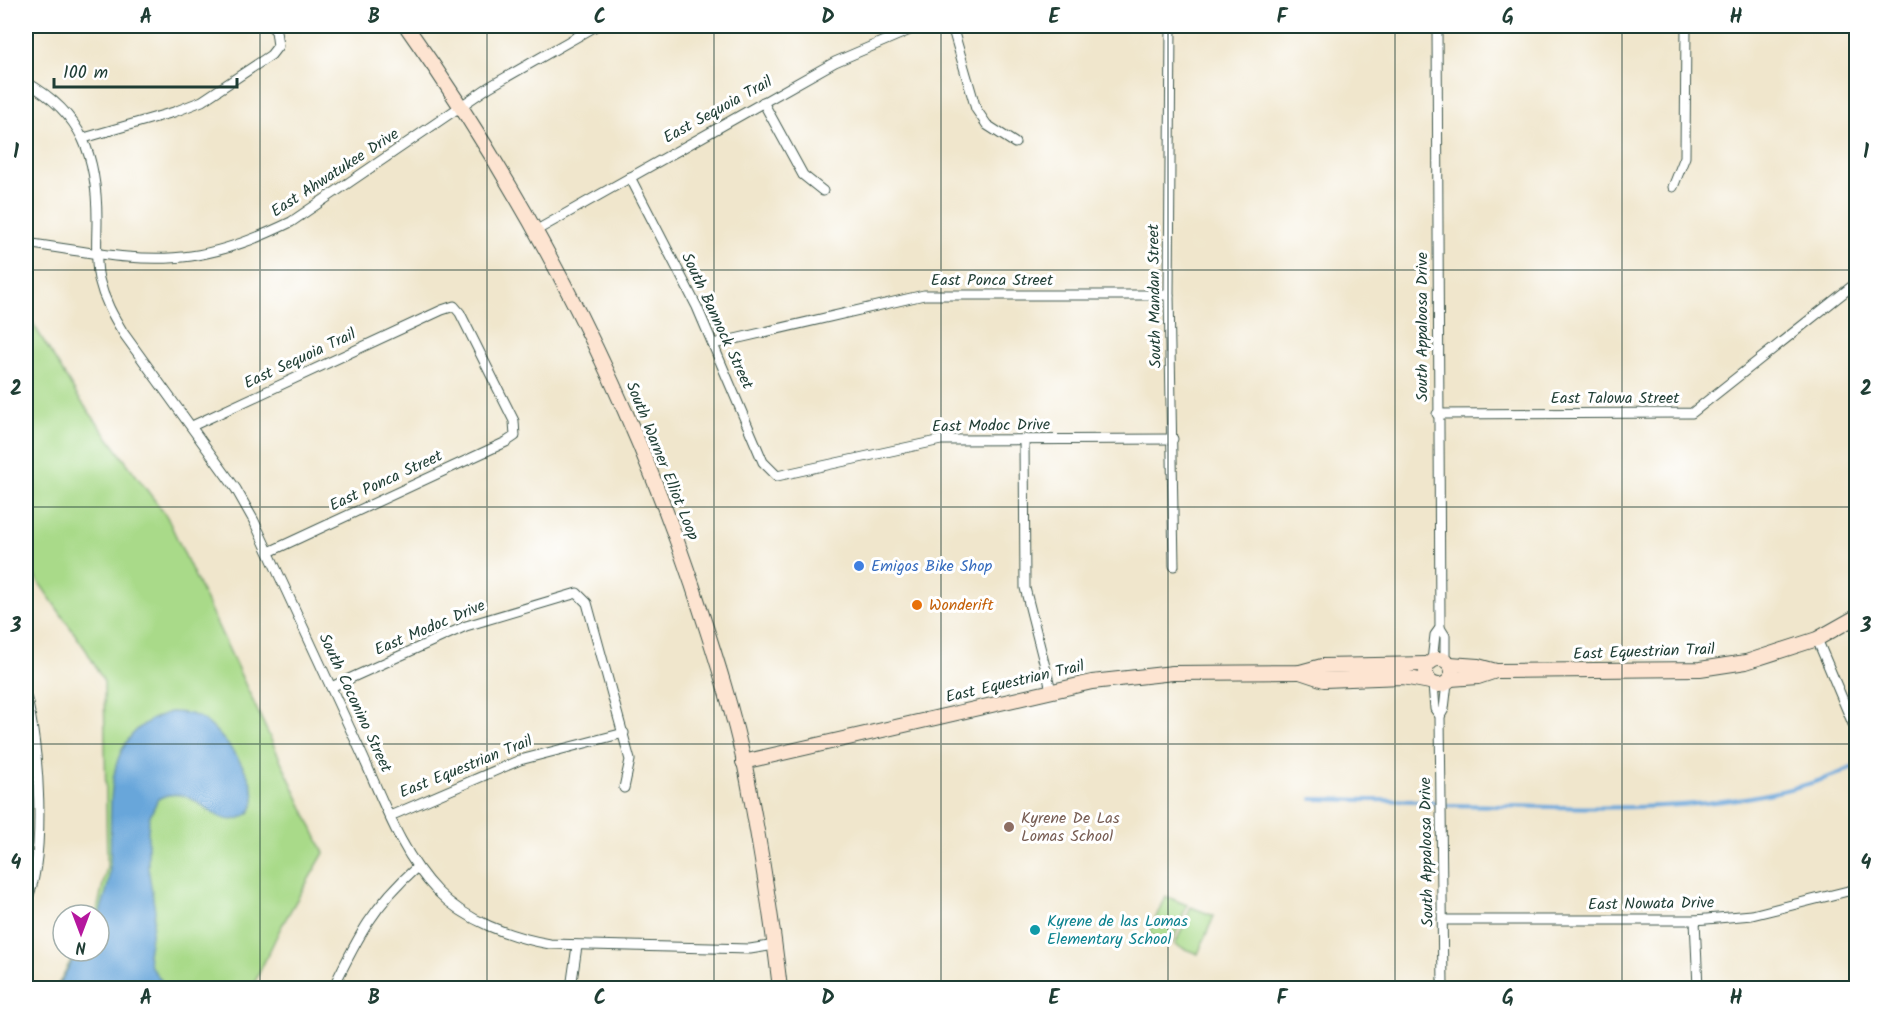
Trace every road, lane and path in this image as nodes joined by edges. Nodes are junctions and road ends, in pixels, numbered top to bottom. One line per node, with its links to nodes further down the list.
1 (271, 26): 14 (street)
2 (406, 26): 13 (street, South Warner Elliot Loop)
3 (596, 26): 13 (street, East Ahwatukee Drive)
4 (919, 26): 12 (street, East Sequoia Trail)
5 (952, 26): 15 (street)
6 (1171, 26): 23 (street, South Mandan Street)
7 (1431, 26): 8 (street)
8 (1437, 26): 9 (street); 25 (street, South Appaloosa Drive)
9 (1481, 26)
10 (1686, 26): 17 (street)
11 (26, 82): 14 (street)
12 (763, 102): 16 (street, East Sequoia Trail); 18 (street)
13 (463, 106): 19 (street, South Warner Elliot Loop); 21 (street, East Ahwatukee Drive)
14 (84, 138): 21 (street, South Coconino Street)
15 (1015, 143)
16 (630, 177): 19 (street, East Sequoia Trail); 24 (street, South Bannock Street)
17 (1673, 187)
18 (823, 191)
19 (537, 230): 46 (street, South Warner Elliot Loop)
20 (26, 243): 21 (street, East Ahwatukee Drive)
21 (97, 252): 26 (street, South Coconino Street)
22 (1857, 283): 25 (street, East Talowa Street)
23 (1168, 295): 24 (street, East Ponca Street); 29 (street, South Mandan Street)
24 (713, 344): 30 (street, South Bannock Street)
25 (1437, 414): 35 (street, South Appaloosa Drive)
26 (192, 426): 27 (street, East Sequoia Trail); 31 (street, South Coconino Street)
27 (515, 436): 31 (street, East Ponca Street)
28 (1024, 439): 29 (street, East Modoc Drive); 30 (street, East Modoc Drive); 41 (street)
29 (1173, 439): 32 (street, South Mandan Street)
30 (777, 476)
31 (269, 552): 40 (street, South Coconino Street)
32 (1174, 566)
33 (1857, 617): 34 (street, East Equestrian Trail)
34 (1817, 639): 36 (street, East Equestrian Trail); 44 (street)
35 (1439, 662): 36 (street, East Equestrian Trail); 37 (street, East Equestrian Trail); 38 (street); 39 (street)
36 (1496, 671): 38 (street, East Equestrian Trail)
37 (1300, 672): 39 (street, East Equestrian Trail); 41 (street, East Equestrian Trail)
38 (1449, 681): 39 (street, East Equestrian Trail); 43 (street, South Appaloosa Drive)
39 (1431, 683): 43 (street, South Appaloosa Drive)
40 (331, 687): 45 (street, East Modoc Drive); 48 (street, South Coconino Street)
41 (1051, 690): 46 (street, East Equestrian Trail)
42 (26, 696): 51 (street)
43 (1440, 716): 52 (street, South Appaloosa Drive)
44 (1857, 731)
45 (624, 733): 47 (street); 48 (street, East Equestrian Trail)
46 (743, 762): 54 (street, South Warner Elliot Loop)
47 (624, 788)
48 (390, 816): 49 (street, South Coconino Street)
49 (417, 867): 55 (street, South Coconino Street); 56 (street)
50 (1857, 889): 53 (street, East Nowata Drive)
51 (26, 902)
52 (1443, 920): 53 (street, East Nowata Drive); 59 (street, South Appaloosa Drive)
53 (1695, 920): 60 (street)
54 (775, 945): 55 (street, South Coconino Street); 58 (street, South Warner Elliot Loop)
55 (577, 946): 57 (street)
56 (333, 988)
57 (571, 988)
58 (780, 988)
59 (1443, 988)
60 (1698, 988)

